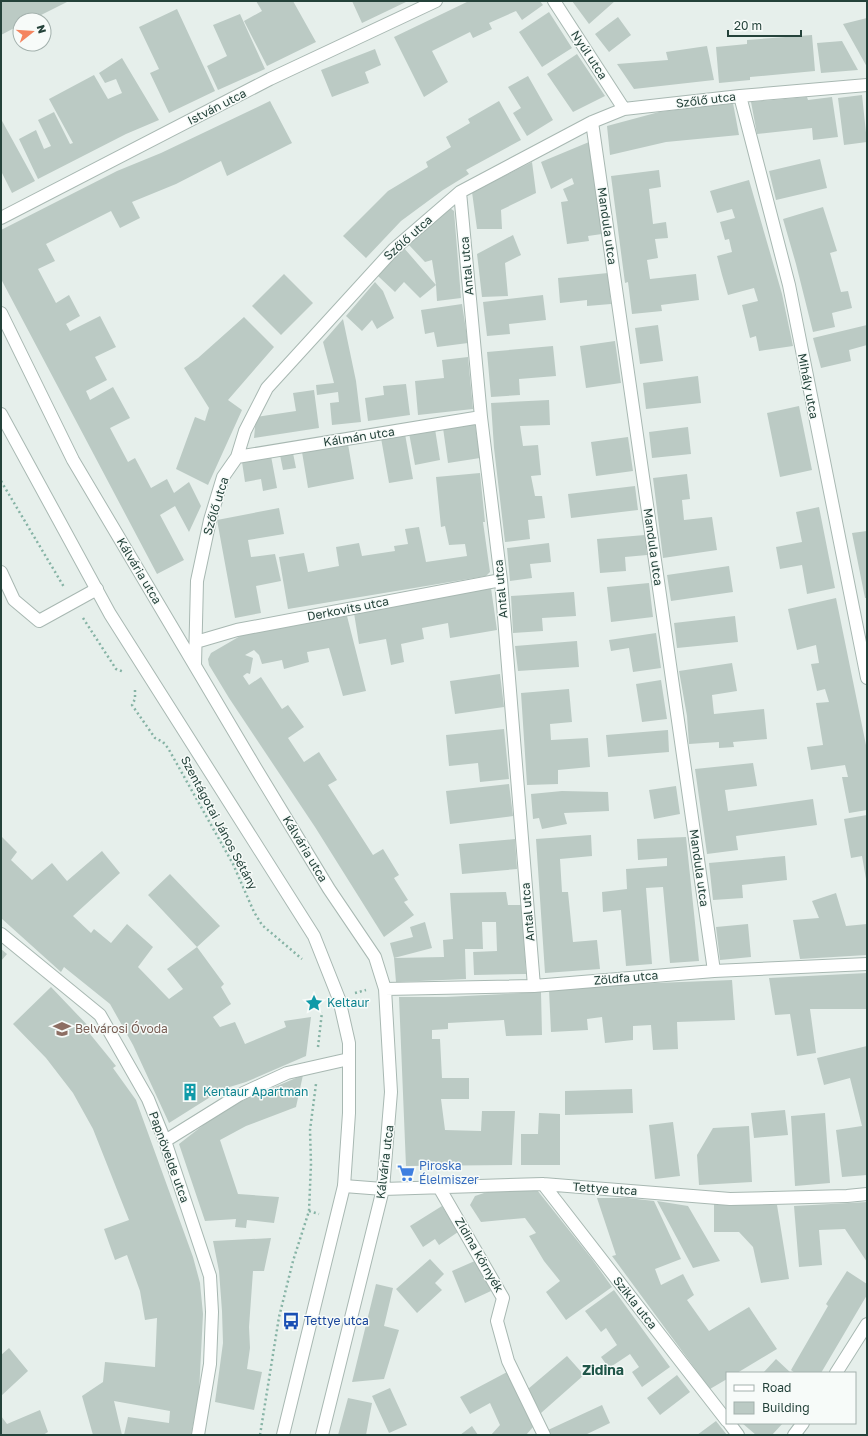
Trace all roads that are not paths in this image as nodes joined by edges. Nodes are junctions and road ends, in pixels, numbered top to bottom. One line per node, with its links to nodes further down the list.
1 (436, 1): 8 (street, István utca)
2 (554, 1): 5 (street, Nyúl utca)
3 (867, 85): 4 (street, Szőlő utca)
4 (740, 96): 5 (street, Szőlő utca); 17 (street, Mihály utca)
5 (624, 109): 6 (street, Szőlő utca)
6 (592, 122): 7 (street, Szőlő utca); 22 (street, Mandula utca)
7 (460, 192): 11 (street, Antal utca); 12 (street, Szőlő utca)
8 (1, 218)
9 (1, 313): 18 (street, Kálvária utca)
10 (1, 414): 15 (street)
11 (481, 417): 12 (street, Kálmán utca); 14 (street, Antal utca)
12 (237, 457): 16 (street, Szőlő utca)
13 (1, 572): 15 (street)
14 (501, 580): 16 (street, Derkovits utca); 23 (street, Antal utca)
15 (97, 589): 25 (street)
16 (196, 642): 18 (street, Szőlő utca)
17 (865, 660): 19 (street, Mihály utca)
18 (195, 665): 24 (street, Kálvária utca)
19 (867, 678)
20 (1, 934): 26 (street, Papnövelde utca)
21 (867, 964): 22 (street, Zöldfa utca)
22 (714, 971): 23 (street, Zöldfa utca)
23 (534, 986): 24 (street, Zöldfa utca)
24 (386, 989): 30 (street, Kálvária utca)
25 (349, 1059): 26 (street); 28 (street)
26 (165, 1141): 37 (street, Papnövelde utca)
27 (543, 1184): 29 (street, Tettye utca); 31 (street, Tettye utca); 34 (street, Szikla utca)
28 (344, 1186): 30 (street, Tettye utca); 38 (street)
29 (440, 1188): 30 (street, Tettye utca); 40 (street, Zidina környék)
30 (383, 1189): 39 (street, Kálvária utca)
31 (867, 1194)
32 (867, 1324): 33 (street)
33 (837, 1372)
34 (726, 1419)
35 (730, 1424): 41 (street, Szikla utca)
36 (802, 1424): 42 (street)
37 (198, 1435)
38 (283, 1435)
39 (322, 1435)
40 (544, 1435)
41 (738, 1435)
42 (794, 1435)

